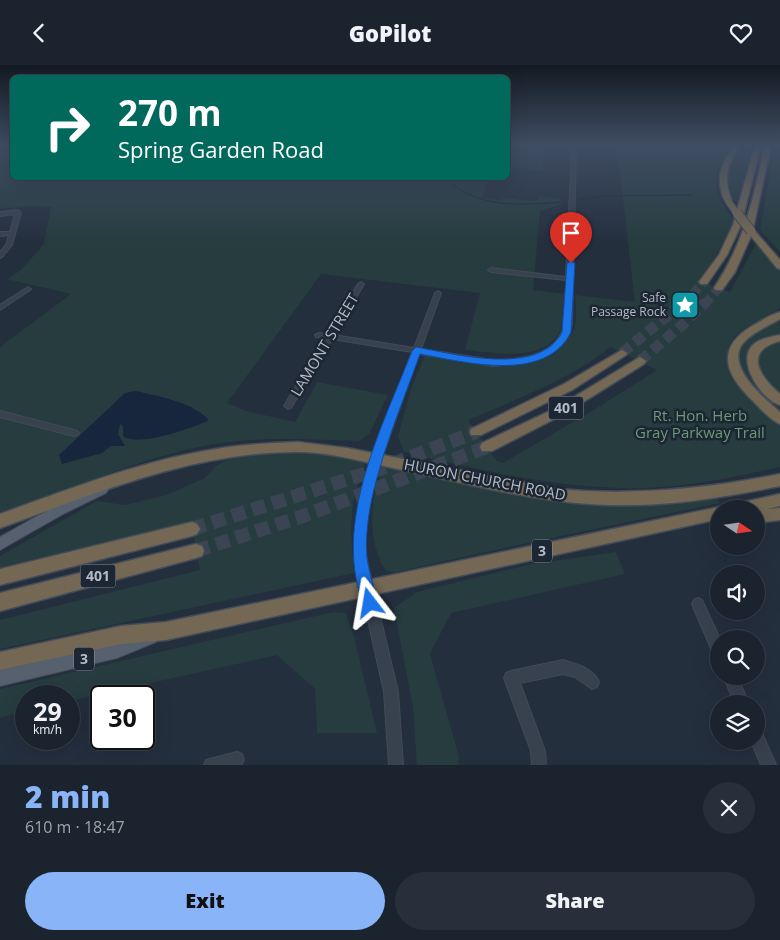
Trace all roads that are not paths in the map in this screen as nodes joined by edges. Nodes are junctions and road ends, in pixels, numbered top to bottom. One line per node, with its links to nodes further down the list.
1 (573, 178): 13 (street)
2 (722, 178): 8 (highway, bridge)
3 (749, 178): 14 (highway)
4 (760, 178): 16 (highway)
5 (0, 215): 6 (street)
6 (12, 233): 7 (street); 9 (street)
7 (0, 235)
8 (765, 247): 10 (highway); 11 (highway)
9 (0, 255)
10 (780, 258)
11 (780, 266)
12 (491, 270): 13 (street)
13 (570, 279): 24 (street)
14 (704, 282)
15 (361, 284): 22 (street, LAMONT STREET)
16 (719, 288)
17 (28, 289): 19 (street)
18 (438, 293): 24 (street)
19 (0, 308)
20 (780, 315): 30 (highway)
21 (319, 335): 22 (street)
22 (329, 336): 24 (street); 28 (street, LAMONT STREET)
23 (780, 338): 27 (highway)
24 (416, 351): 34 (street)
25 (622, 353): 31 (highway, 401)
26 (640, 361): 33 (highway, 401)
27 (780, 401)
28 (288, 406)
29 (0, 414): 32 (street)
30 (780, 419)
31 (476, 432)
32 (74, 433)
33 (487, 447)
34 (377, 458): 35 (highway, HURON CHURCH ROAD); 36 (highway, HURON CHURCH ROAD); 49 (street)
35 (133, 476): 44 (highway); 46 (main road, HURON CHURCH ROAD)
36 (780, 480)
37 (780, 500): 38 (highway)
38 (765, 503)
39 (780, 514): 41 (highway)
40 (710, 515): 42 (highway, 3)
41 (765, 516)
42 (693, 519): 43 (highway); 49 (highway, 3)
43 (710, 519)
44 (0, 521)
45 (192, 529): 48 (highway, 401)
46 (0, 544)
47 (196, 551): 50 (highway, 401)
48 (0, 577)
49 (366, 589): 53 (highway, 3); 60 (street)
50 (0, 602)
51 (698, 604): 52 (street)
52 (710, 630)
53 (166, 631): 54 (highway); 55 (main road, 3)
54 (0, 661)
55 (0, 678)
56 (592, 682): 61 (street)
57 (762, 750): 62 (street)
58 (237, 759): 59 (street)
59 (211, 765)
60 (396, 765)
61 (538, 765)
62 (769, 765)

